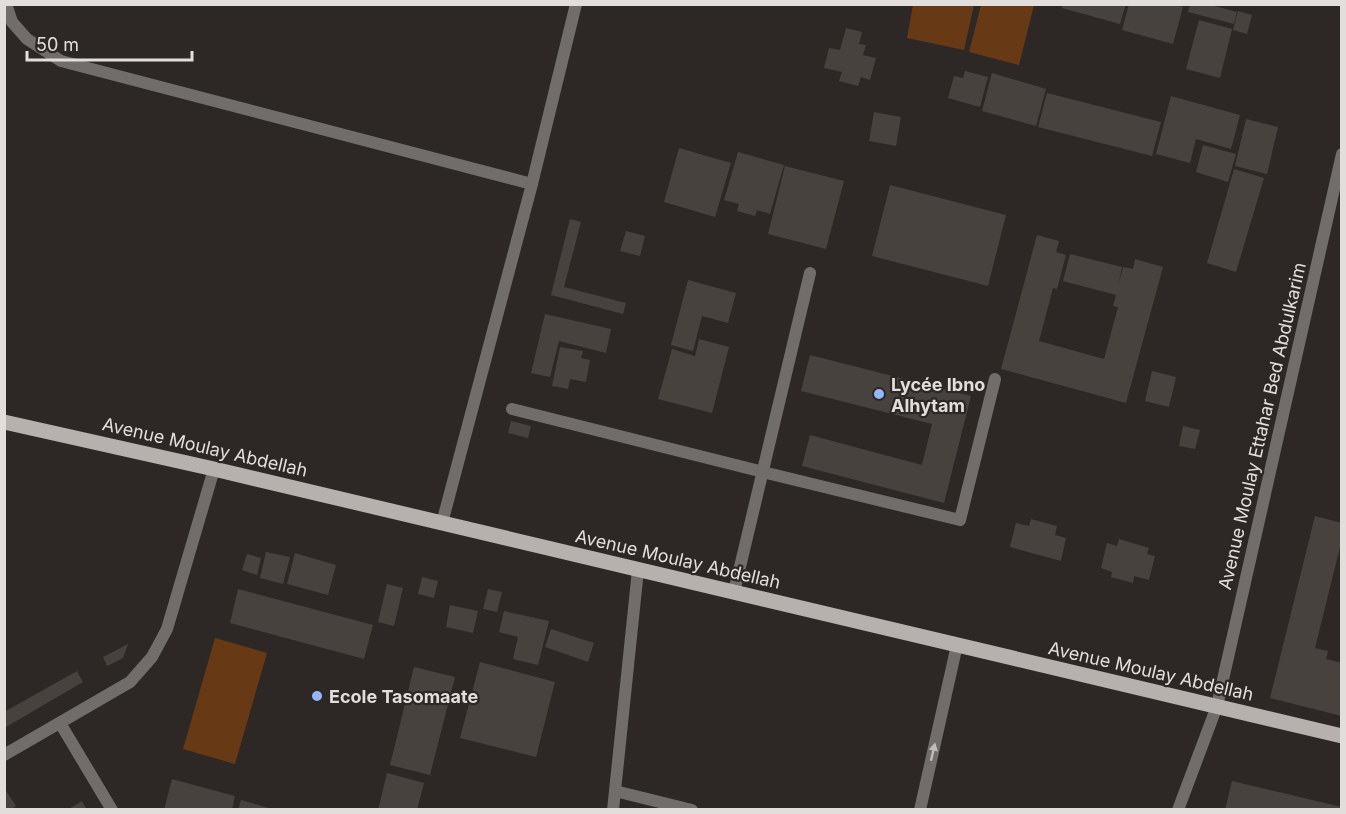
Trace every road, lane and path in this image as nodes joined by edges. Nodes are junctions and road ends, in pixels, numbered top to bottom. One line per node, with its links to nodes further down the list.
1 (6, 4): 4 (street)
2 (576, 4): 4 (street)
3 (1341, 154): 15 (street, Avenue Moulay Ettahar Bed Abdulkarim)
4 (532, 184): 11 (street)
5 (810, 273): 10 (street)
6 (995, 379): 10 (street)
7 (512, 409): 10 (street)
8 (4, 422): 9 (main road, Avenue Moulay Abdellah)
9 (214, 469): 11 (main road, Avenue Moulay Abdellah); 16 (street)
10 (763, 472): 13 (street)
11 (442, 523): 12 (main road, Avenue Moulay Abdellah)
12 (638, 570): 13 (main road, Avenue Moulay Abdellah); 19 (street)
13 (734, 592): 14 (main road, Avenue Moulay Abdellah)
14 (957, 645): 15 (main road, Avenue Moulay Abdellah); 23 (street, one-way to 14)
15 (1217, 706): 17 (main road, Avenue Moulay Abdellah); 24 (street, Avenue Moulay Ettahar Bed Abdulkarim)
16 (60, 723): 18 (street); 20 (street)
17 (1341, 736)
18 (4, 755)
19 (615, 791): 21 (street); 22 (street)
20 (112, 810)
21 (613, 810)
22 (692, 810)
23 (920, 810)
24 (1178, 810)

